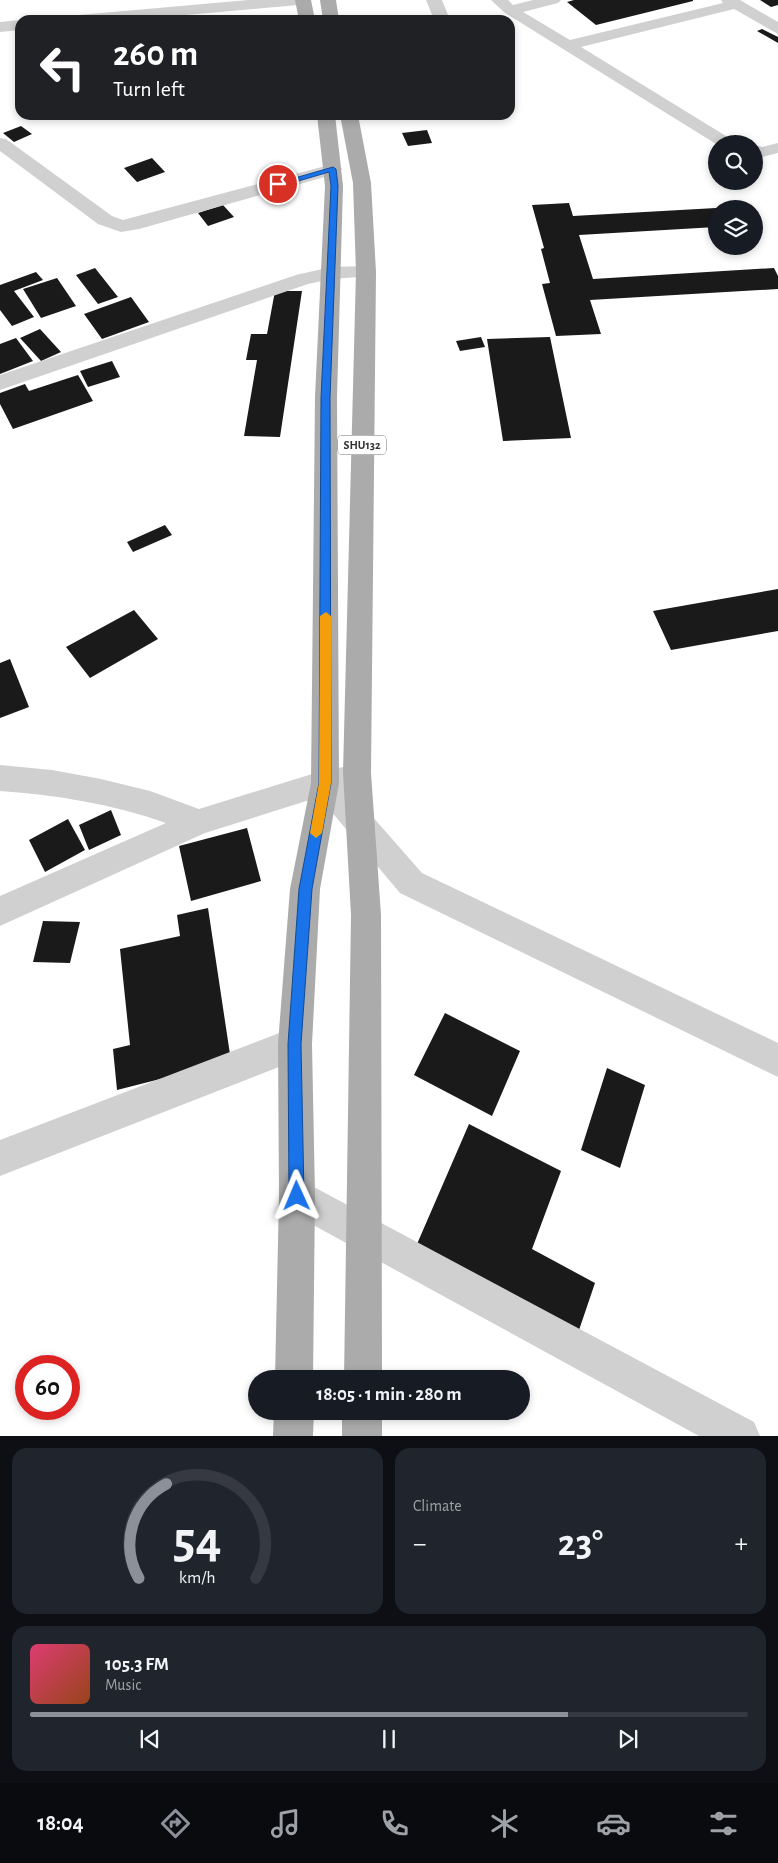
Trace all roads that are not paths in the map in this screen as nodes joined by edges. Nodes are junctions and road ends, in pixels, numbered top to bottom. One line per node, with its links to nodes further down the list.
1 (298, 0): 8 (street)
2 (303, 0): 9 (main road)
3 (328, 0): 10 (main road)
4 (434, 0): 11 (street)
5 (553, 0): 7 (street)
6 (733, 2): 14 (street); 15 (street)
7 (504, 5): 15 (street)
8 (134, 15)
9 (306, 15)
10 (330, 15)
11 (440, 15)
12 (15, 26): 13 (street)
13 (0, 27)
14 (778, 29)
15 (568, 45): 18 (street)
16 (327, 120): 22 (main road, SHU132)
17 (350, 120): 23 (main road, SHU132)
18 (713, 135)
19 (0, 142): 22 (street)
20 (778, 148): 21 (street)
21 (763, 152)
22 (333, 169): 24 (main road, SHU132)
23 (366, 272): 24 (street); 26 (main road, SHU132)
24 (331, 273): 25 (street); 28 (main road, SHU132)
25 (0, 384)
26 (357, 775): 28 (street); 30 (main road)
27 (0, 778): 29 (street)
28 (325, 783): 29 (street); 30 (street); 32 (main road, SHU132)
29 (199, 822): 31 (street)
30 (360, 824): 33 (street); 36 (main road)
31 (0, 910)
32 (294, 1044): 34 (street); 35 (main road, SHU132)
33 (778, 1060)
34 (0, 1158)
35 (297, 1196): 36 (street); 37 (main road, SHU132)
36 (364, 1232): 38 (main road); 43 (street)
37 (294, 1370)
38 (362, 1370)
39 (294, 1420): 41 (main road)
40 (362, 1420): 42 (main road)
41 (294, 1436)
42 (362, 1436)
43 (740, 1436)

